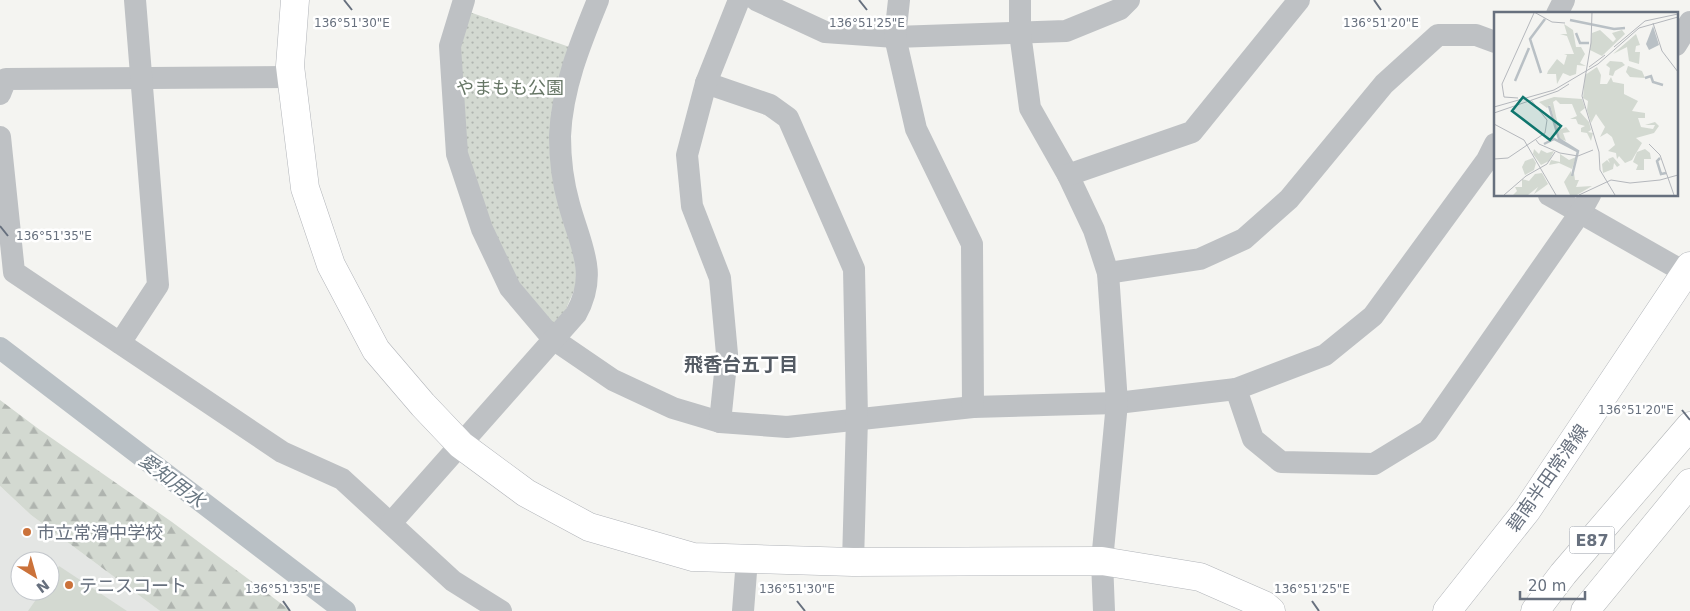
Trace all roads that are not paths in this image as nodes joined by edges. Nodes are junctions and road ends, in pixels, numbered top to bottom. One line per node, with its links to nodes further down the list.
1 (135, 0): 19 (street)
2 (295, 0): 18 (main road)
3 (464, 0): 29 (street)
4 (598, 0): 29 (street)
5 (739, 0): 20 (street)
6 (756, 0): 15 (street)
7 (899, 0): 15 (street)
8 (1020, 0): 14 (street)
9 (1129, 0): 14 (street)
10 (1298, 0): 24 (street)
11 (1564, 0): 12 (street)
12 (1558, 12)
13 (1690, 22): 17 (street)
14 (1020, 33): 15 (street); 24 (street)
15 (895, 38): 34 (street)
16 (1494, 42): 28 (street)
17 (1678, 42)
18 (291, 77): 19 (street); 38 (main road)
19 (142, 78): 21 (street); 30 (street)
20 (706, 83): 35 (street); 36 (street)
21 (0, 94)
22 (0, 137): 30 (street)
23 (1492, 156): 31 (street)
24 (1068, 174): 28 (street)
25 (1553, 196): 26 (street)
26 (1585, 204): 27 (street); 31 (street)
27 (1688, 270): 49 (main road, 碧南半田常滑線)
28 (1108, 273): 32 (street)
29 (553, 339): 36 (street); 38 (street)
30 (120, 343): 41 (street)
31 (1236, 390): 32 (street)
32 (1117, 403): 34 (street); 43 (street)
33 (1690, 405): 39 (main road)
34 (973, 407): 35 (street)
35 (856, 418): 36 (street); 44 (street)
36 (720, 422)
37 (1690, 426): 39 (main road, E87)
38 (461, 445): 41 (street); 42 (main road)
39 (1652, 470): 50 (main road, E87)
40 (1690, 483): 51 (main road, E87)
41 (391, 523): 45 (street)
42 (747, 559): 44 (main road); 46 (street)
43 (1102, 561): 44 (main road); 47 (street); 48 (main road)
44 (853, 562)
45 (501, 611)
46 (743, 611)
47 (1104, 611)
48 (1271, 611)
49 (1447, 611)
50 (1534, 611)
51 (1584, 611)

